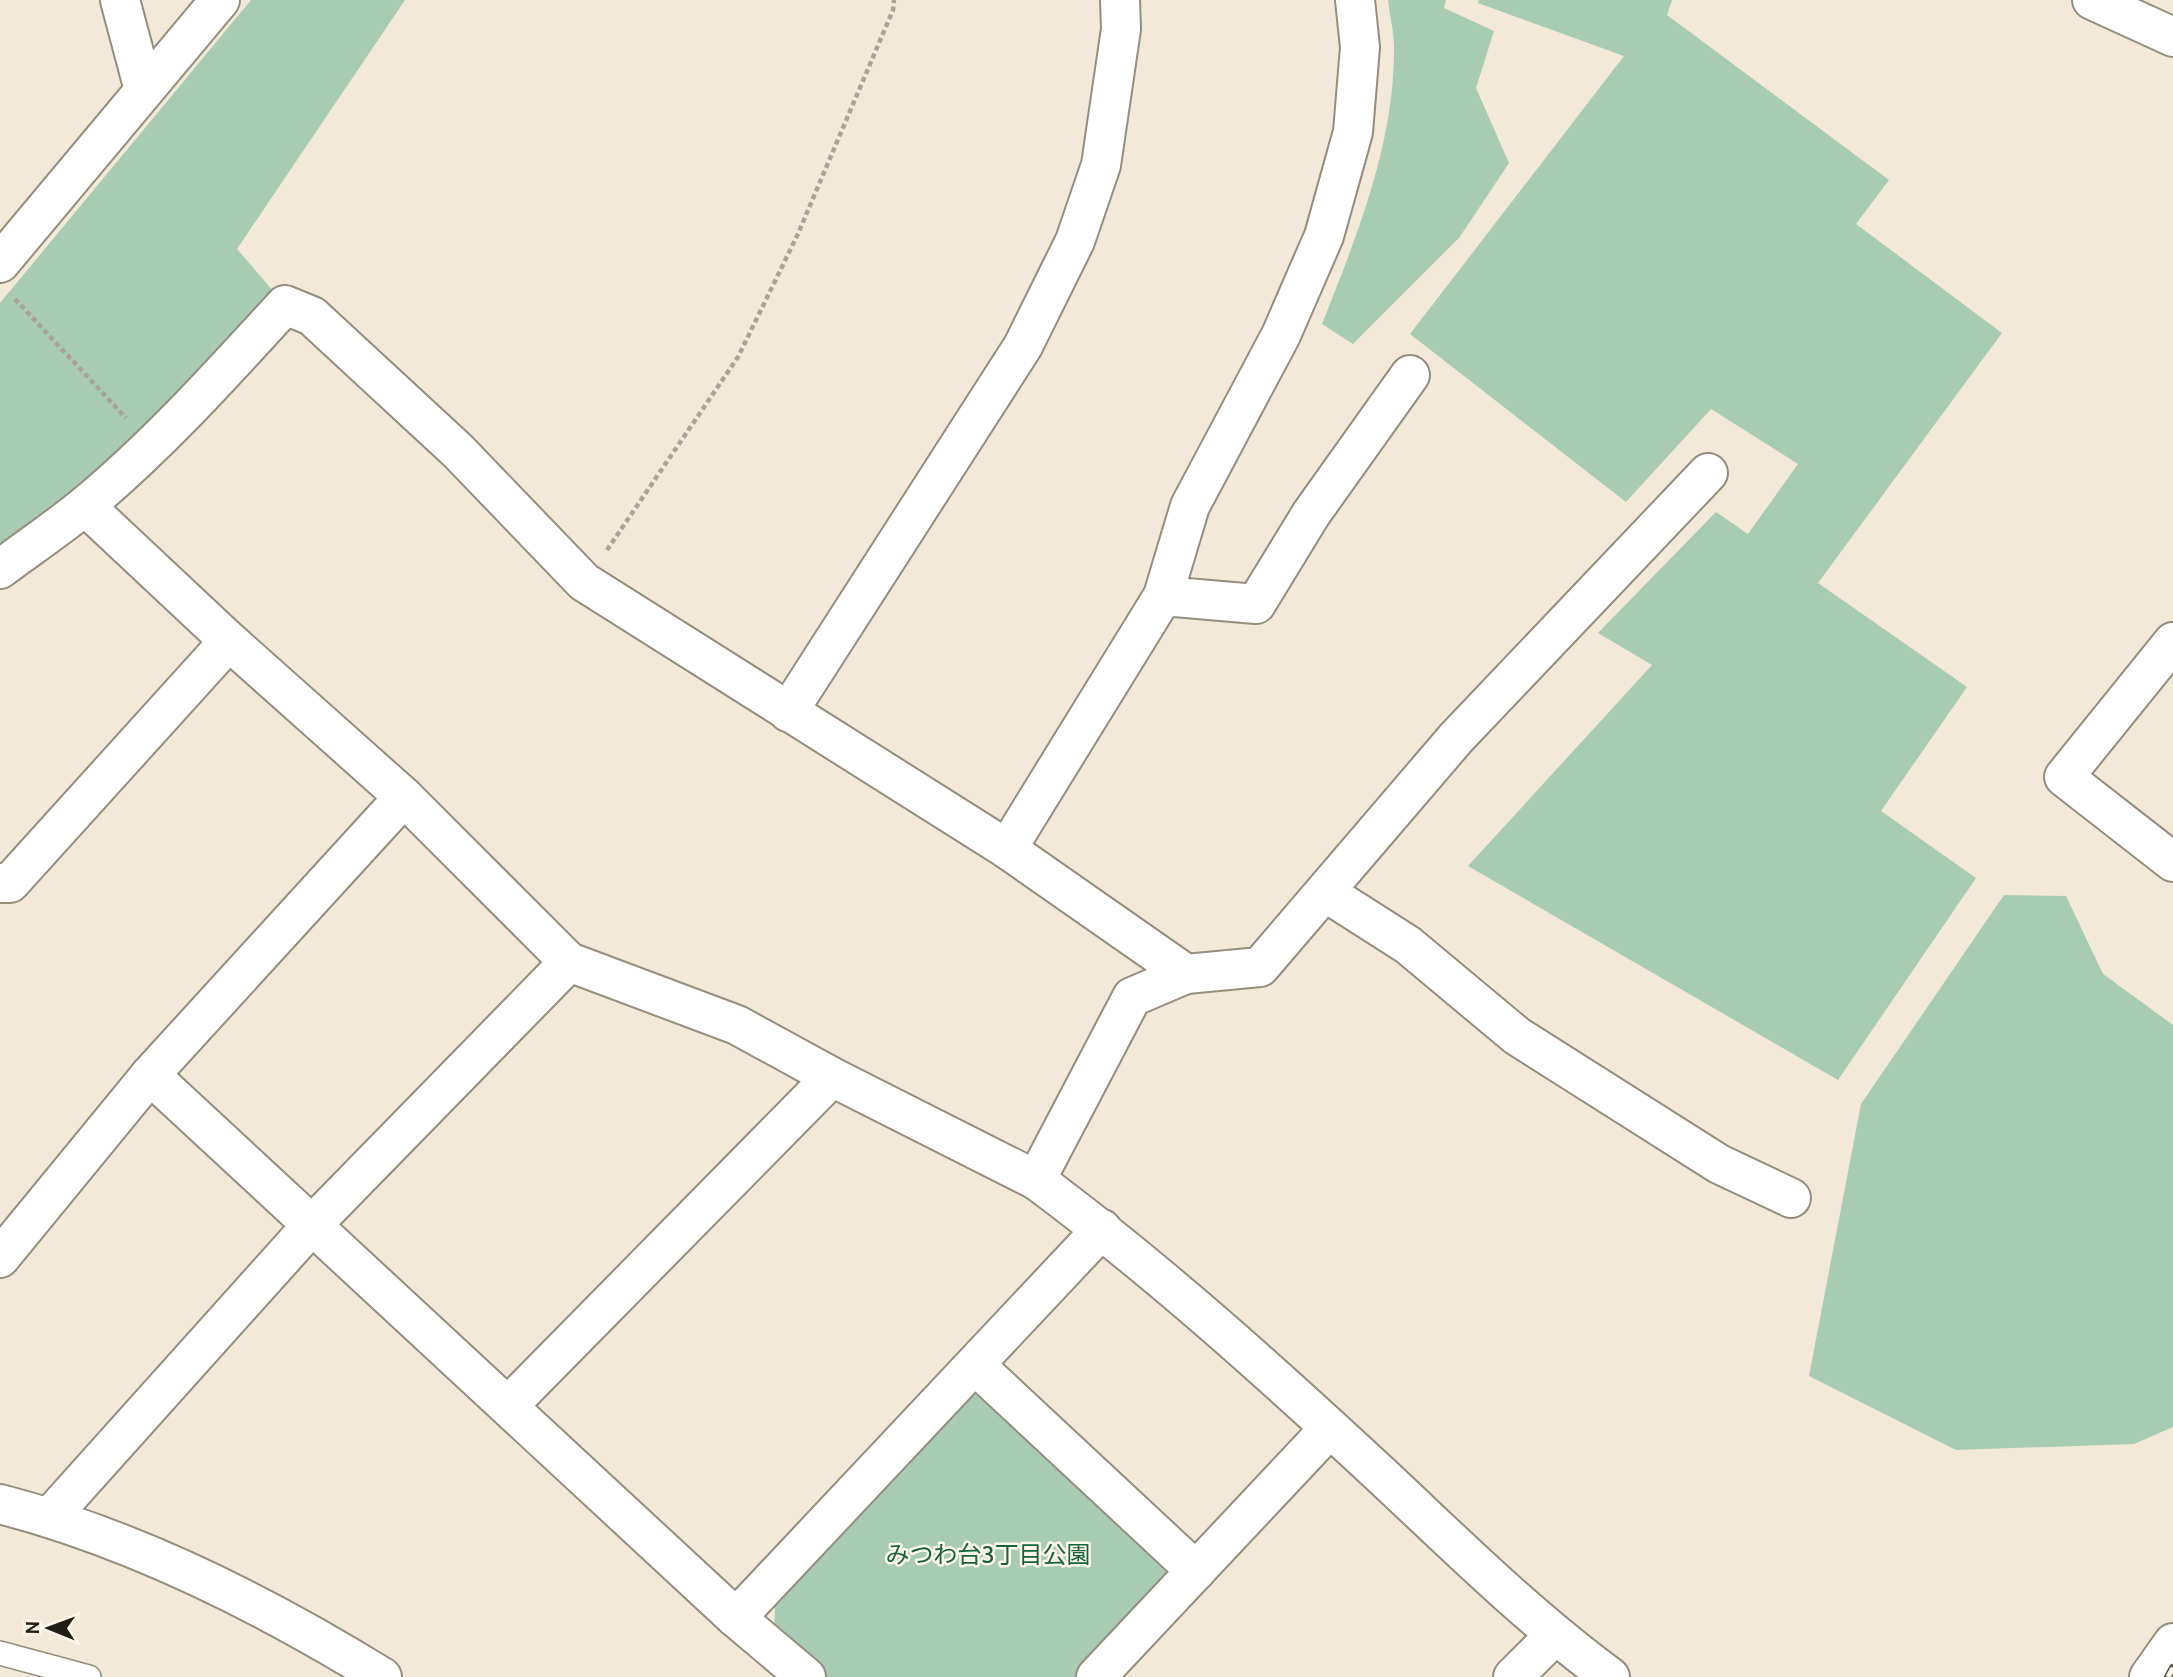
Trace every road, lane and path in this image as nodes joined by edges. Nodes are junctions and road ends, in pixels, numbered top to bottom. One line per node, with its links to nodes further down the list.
1 (120, 0): 8 (street)
2 (220, 0): 8 (street)
3 (894, 0): 15 (path)
4 (1120, 0): 19 (street)
5 (1355, 0): 16 (street)
6 (2092, 0): 7 (street)
7 (2173, 37)
8 (144, 90): 9 (street)
9 (5, 278): 11 (path)
10 (1410, 375): 16 (street)
11 (151, 445): 13 (street); 15 (street)
12 (1708, 473): 24 (street)
13 (85, 506): 14 (street); 17 (street)
14 (0, 569)
15 (584, 582): 19 (street)
16 (1163, 596): 21 (street)
17 (229, 641): 20 (street); 23 (street)
18 (2173, 642): 22 (street)
19 (788, 712): 21 (street)
20 (404, 797): 25 (street); 27 (street)
21 (1007, 849): 26 (street)
22 (2173, 862)
23 (0, 883)
24 (1325, 892): 26 (street); 30 (street)
25 (569, 962): 28 (street); 31 (street)
26 (1186, 974): 29 (street)
27 (150, 1075): 31 (street); 33 (street)
28 (832, 1077): 29 (street); 35 (street)
29 (1036, 1180): 32 (street)
30 (1791, 1198)
31 (313, 1225): 35 (street); 38 (street)
32 (1102, 1229): 34 (street); 36 (street)
33 (0, 1258)
34 (975, 1364): 39 (street); 40 (street)
35 (508, 1406): 40 (street)
36 (1330, 1428): 39 (street); 41 (street)
37 (0, 1504): 38 (street)
38 (50, 1517): 45 (street)
39 (1196, 1571): 47 (street)
40 (736, 1618): 46 (street)
41 (1554, 1636): 48 (street); 49 (street)
42 (2173, 1643): 50 (street)
43 (0, 1653): 44 (lane)
44 (89, 1677)
45 (382, 1677)
46 (806, 1677)
47 (1096, 1677)
48 (1513, 1677)
49 (1610, 1677)
50 (2149, 1677)

